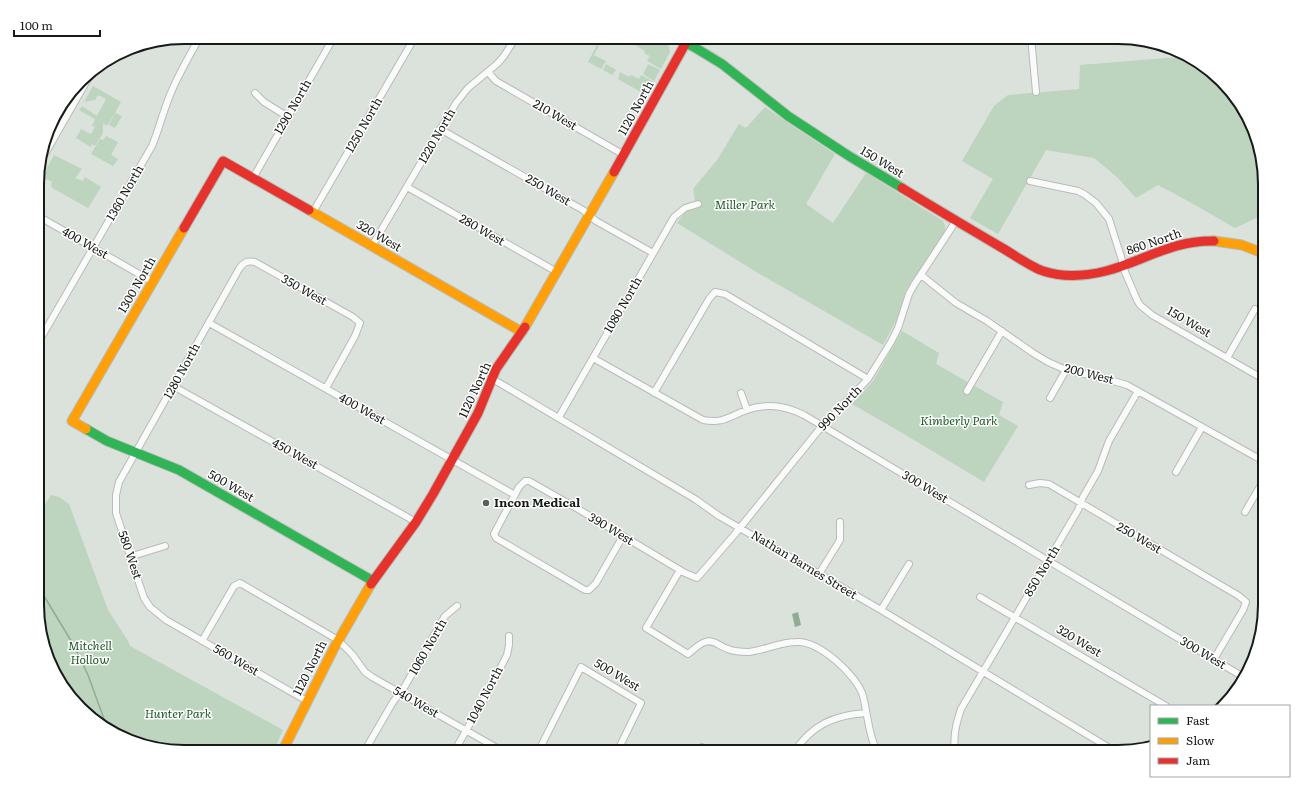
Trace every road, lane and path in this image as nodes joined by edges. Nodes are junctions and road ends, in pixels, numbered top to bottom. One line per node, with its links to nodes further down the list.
1 (196, 44): 26 (street, 1360 North)
2 (330, 44): 12 (street, 1290 North)
3 (411, 44): 21 (street, 1250 North)
4 (512, 44): 8 (street, 1220 North)
5 (685, 44): 15 (street, 1120 North)
6 (691, 44): 24 (street, 150 West)
7 (1032, 44): 10 (street)
8 (488, 72): 13 (street, 1220 North); 15 (street, 210 West)
9 (83, 87): 14 (street)
10 (1036, 92)
11 (255, 93): 12 (street)
12 (288, 116): 17 (street, 1290 North)
13 (440, 129): 19 (street, 1220 North); 22 (street, 250 West)
14 (49, 146)
15 (624, 155): 22 (street, 1120 North)
16 (223, 161): 17 (street, 320 West); 34 (street, 1300 North)
17 (252, 178): 21 (street, 320 West)
18 (1030, 181): 30 (street, 150 West)
19 (407, 187): 25 (street, 1220 North); 31 (street, 280 West)
20 (698, 204): 28 (street, 1080 North)
21 (313, 212): 25 (street, 320 West)
22 (589, 215): 28 (street, 250 West); 31 (street, 1120 North)
23 (44, 219): 26 (street, 400 West)
24 (956, 221): 32 (street, 150 West); 33 (street, 990 North)
25 (372, 246): 38 (street, 320 West)
26 (93, 248): 34 (street, 400 West); 39 (street, 1360 North)
27 (1258, 251): 30 (street, 860 North)
28 (653, 253): 40 (street, 1080 North)
29 (246, 262): 36 (street, 1280 North); 47 (street, 350 West)
30 (1123, 265): 32 (street, 860 North); 41 (street, 150 West)
31 (557, 272): 38 (street, 1120 North)
32 (1093, 274)
33 (921, 275): 37 (street, 200 West); 45 (street, 990 North)
34 (153, 282): 55 (street, 1300 North)
35 (1255, 309): 41 (street)
36 (209, 323): 46 (street, 1280 North); 47 (street, 400 West)
37 (1002, 331): 42 (street, 200 West); 48 (street)
38 (522, 332): 44 (street, 1120 North)
39 (44, 333)
40 (593, 358): 50 (street, 300 West); 54 (street, 1080 North)
41 (1227, 358): 43 (street, 150 West)
42 (1066, 370): 49 (street, 200 West); 52 (street)
43 (1258, 376)
44 (491, 378): 54 (street, Nathan Barnes Street); 60 (street, 1120 North)
45 (868, 379): 50 (street); 56 (street, 990 North)
46 (173, 386): 58 (street, 1280 North); 68 (street, 450 West)
47 (326, 388): 60 (street, 400 West)
48 (967, 391)
49 (1138, 391): 57 (street, 200 West); 66 (street, 850 North)
50 (654, 393): 53 (street, 300 West)
51 (741, 393): 53 (street)
52 (1050, 398)
53 (747, 410): 56 (street, 300 West)
54 (559, 417): 70 (street, Nathan Barnes Street)
55 (72, 421): 58 (street, 500 West)
56 (823, 426): 70 (street, 990 North); 74 (street, 300 West)
57 (1202, 427): 59 (street, 200 West); 61 (street)
58 (136, 452): 62 (street, 1280 North); 79 (street, 500 West)
59 (1258, 458)
60 (453, 460): 65 (street, 400 West); 68 (street, 1120 North)
61 (1176, 472)
62 (120, 482): 73 (street, 580 West)
63 (1029, 485): 66 (street, 250 West)
64 (1258, 490): 67 (street)
65 (515, 495): 71 (street, 390 West); 71 (street)
66 (1081, 503): 74 (street, 850 North); 88 (street, 250 West)
67 (1245, 512)
68 (416, 522): 79 (street, 1120 North)
69 (840, 522): 77 (street)
70 (740, 527): 77 (street, Nathan Barnes Street); 78 (street, 990 North)
71 (623, 536): 76 (street, 390 West)
72 (165, 546): 73 (street)
73 (130, 557): 84 (street, 580 West)
74 (1048, 561): 83 (street, 850 North); 88 (street, 300 West)
75 (909, 564): 82 (street)
76 (680, 570): 78 (street, 390 West); 94 (street)
77 (819, 574): 82 (street, Nathan Barnes Street)
78 (697, 578)
79 (373, 581): 86 (street, 1120 North)
80 (980, 596): 83 (street, 320 West)
81 (458, 606): 91 (street, 1060 North)
82 (881, 610): 89 (street, Nathan Barnes Street)
83 (1015, 617): 89 (street, 850 North); 93 (street, 320 West)
84 (166, 620): 87 (street, 560 West)
85 (509, 636): 95 (street, 1040 North)
86 (338, 640): 87 (street, 540 West); 91 (street, 540 West); 92 (street, 1120 North)
87 (202, 641): 92 (street, 560 West)
88 (1214, 659): 90 (street, 300 West)
89 (982, 672): 104 (street, 850 North); 105 (street, Nathan Barnes Street)
90 (1239, 675)
91 (400, 693): 95 (street, 540 West); 97 (street, 1060 North)
92 (307, 701): 96 (street, 1120 North)
93 (1164, 705)
94 (866, 713): 102 (street); 103 (street)
95 (466, 730): 98 (street, 1040 North); 99 (street, 540 West)
96 (285, 745)
97 (368, 745)
98 (458, 745)
99 (492, 745)
100 (542, 745): 101 (street, 500 West)
101 (620, 745)
102 (799, 745)
103 (874, 745)
104 (955, 745)
105 (1104, 745)

